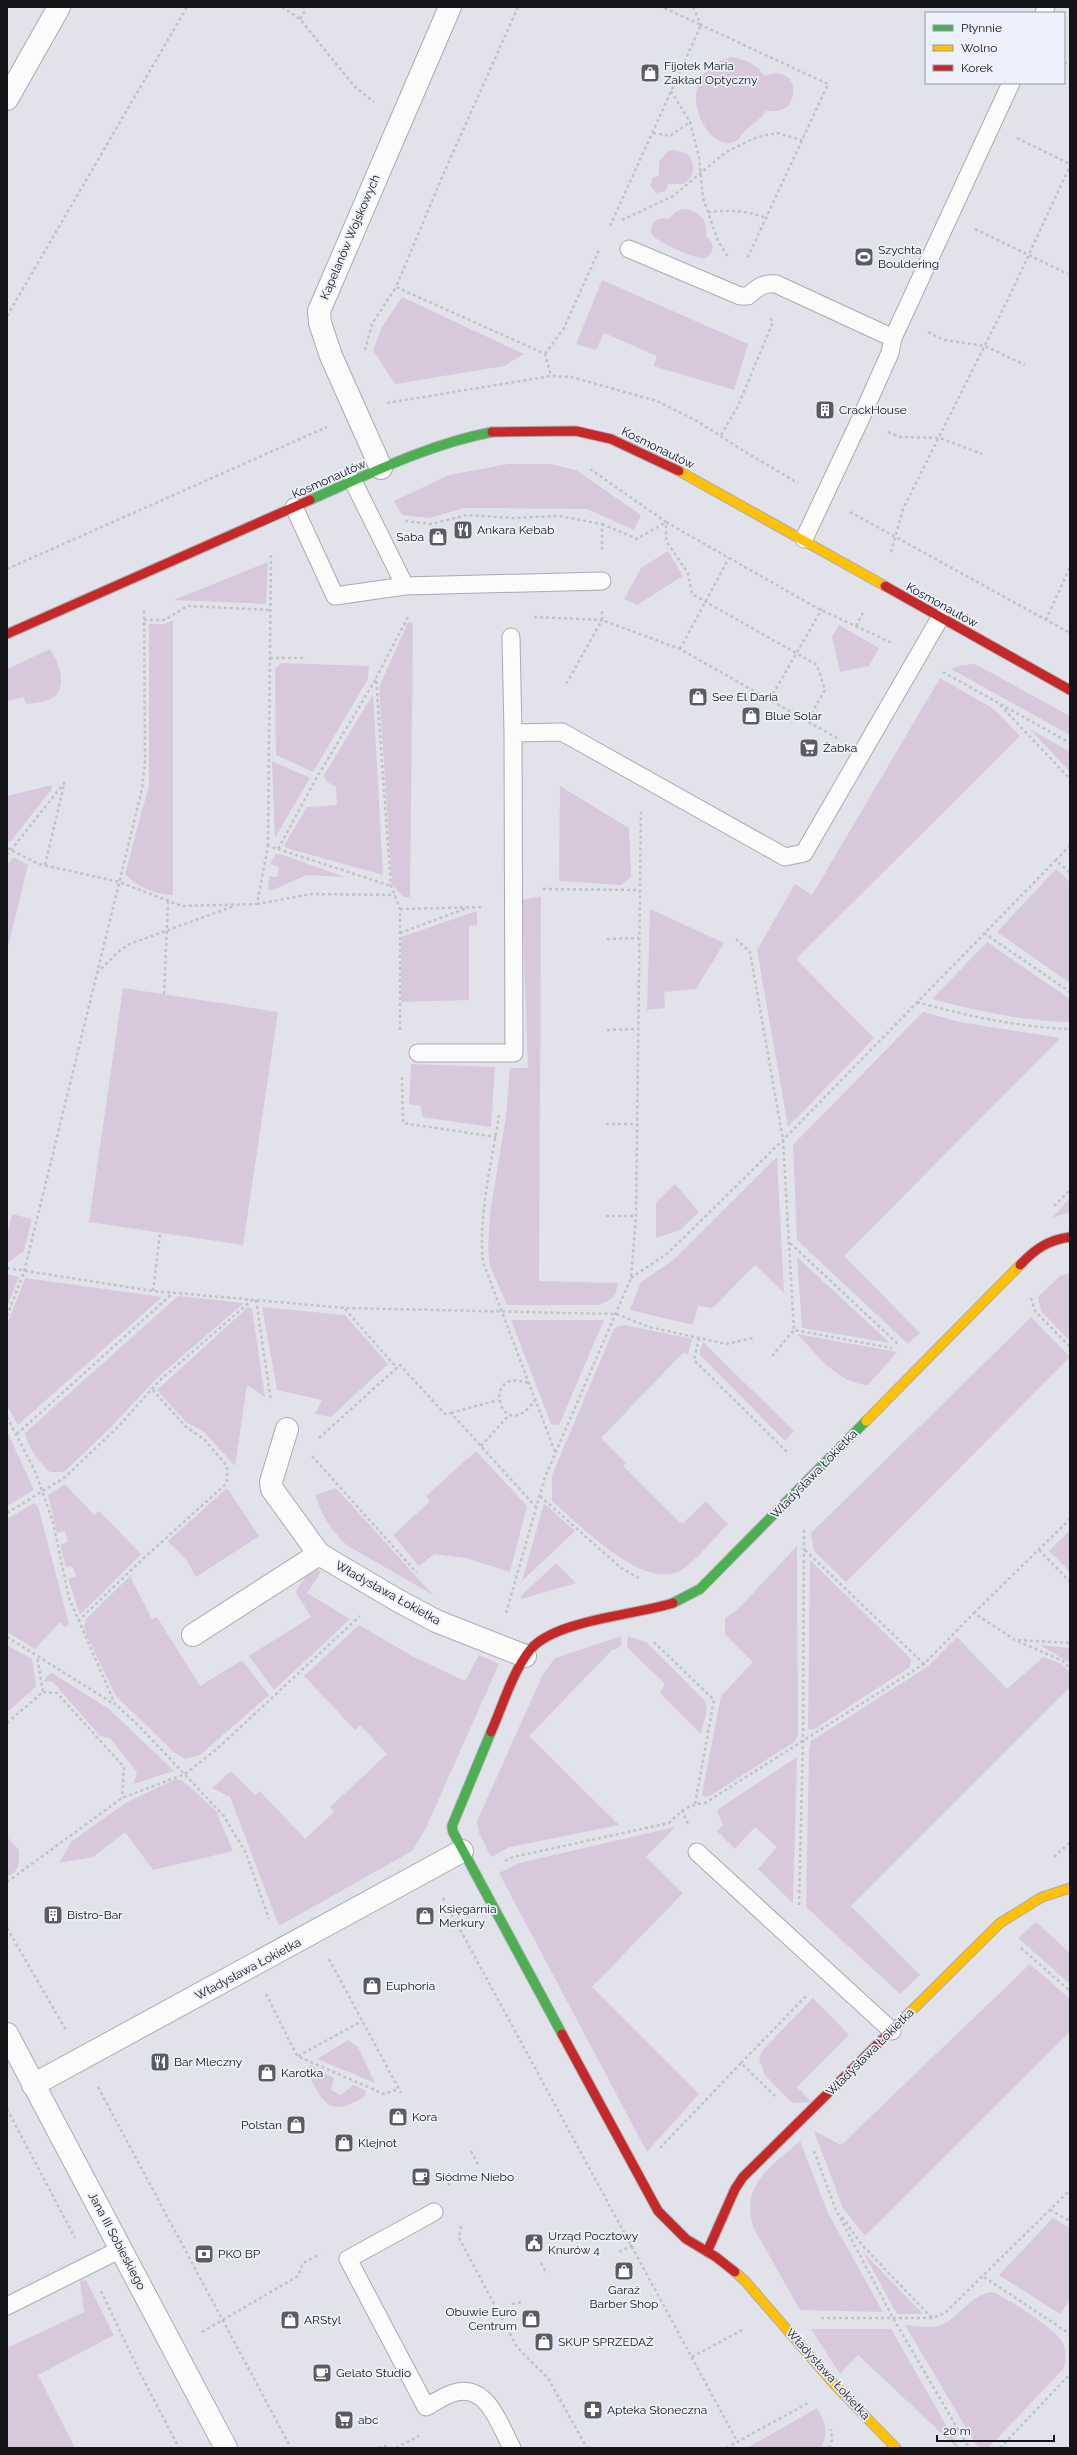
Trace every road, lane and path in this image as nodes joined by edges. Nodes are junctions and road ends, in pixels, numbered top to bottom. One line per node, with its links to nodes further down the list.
1 (59, 7): 13 (street)
2 (186, 7): 33 (path)
3 (282, 7): 9 (path)
4 (303, 7): 9 (path)
5 (450, 7): 14 (street, Kapelanów Wojskowych)
6 (518, 7): 31 (path)
7 (662, 7): 10 (path)
8 (693, 7): 10 (path)
9 (300, 19): 14 (path)
10 (701, 25): 12 (path); 18 (path)
11 (1011, 84): 16 (lane)
12 (671, 91): 15 (path); 17 (path)
13 (7, 100)
14 (402, 116): 42 (street, Kapelanów Wojskowych)
15 (690, 122): 17 (path); 20 (path)
16 (992, 125): 19 (path); 22 (lane)
17 (652, 133): 26 (path)
18 (802, 140): 20 (path); 23 (path)
19 (1070, 165): 28 (path)
20 (701, 173): 21 (path); 24 (path)
21 (708, 212): 23 (path); 29 (path)
22 (950, 216): 28 (path); 34 (lane)
23 (766, 218): 29 (path)
24 (620, 221)
25 (614, 225): 26 (path)
26 (609, 229): 27 (path); 37 (path)
27 (629, 249): 32 (lane)
28 (1028, 256): 30 (path); 36 (path)
29 (740, 274): 32 (path)
30 (1068, 274)
31 (396, 287): 37 (path); 38 (path)
32 (753, 292): 35 (lane); 44 (path)
33 (7, 316)
34 (902, 319): 35 (lane); 36 (path)
35 (893, 338): 43 (lane)
36 (985, 346): 39 (path); 45 (path)
37 (545, 354): 40 (path)
38 (364, 355)
39 (1025, 365)
40 (551, 376): 41 (path); 44 (path)
41 (384, 398)
42 (358, 413): 48 (street, Kapelanów Wojskowych); 59 (path)
43 (860, 420): 45 (path); 50 (lane)
44 (720, 435): 50 (path)
45 (940, 438): 46 (path); 54 (path)
46 (982, 454)
47 (585, 465): 52 (path)
48 (381, 468): 49 (street, Kosmonautów); 55 (street, Kosmonautów)
49 (353, 481): 51 (street, Kosmonautów); 62 (lane)
50 (824, 498): 54 (path); 55 (lane)
51 (294, 507): 62 (lane); 74 (street, Kosmonautów)
52 (666, 522): 53 (path); 57 (path); 63 (path)
53 (602, 524)
54 (896, 538): 61 (path); 71 (path)
55 (804, 539): 61 (street, Kosmonautów)
56 (271, 548): 66 (path)
57 (729, 558): 63 (path); 65 (path)
58 (1070, 567): 71 (path)
59 (7, 569)
60 (602, 581): 62 (lane)
61 (879, 584): 68 (street, Kosmonautów); 72 (path)
62 (405, 586)
63 (705, 600): 76 (path); 77 (path)
64 (144, 605): 69 (path)
65 (822, 609): 72 (path); 77 (path)
66 (271, 610): 69 (path); 78 (path)
67 (410, 613): 81 (path)
68 (940, 618): 80 (lane); 83 (street, Kosmonautów)
69 (144, 620): 100 (path)
70 (602, 620): 82 (path)
71 (1046, 620): 73 (path)
72 (856, 626): 80 (path)
73 (1070, 633)
74 (7, 634)
75 (511, 637): 87 (lane)
76 (680, 649)
77 (796, 652): 84 (path); 86 (path)
78 (270, 658): 79 (path); 92 (path)
79 (304, 658)
80 (917, 658): 85 (path); 89 (lane)
81 (376, 678): 94 (path); 101 (path)
82 (565, 686)
83 (1070, 690)
84 (770, 699)
85 (998, 703): 88 (path); 90 (path)
86 (807, 721)
87 (513, 733): 89 (lane); 121 (lane)
88 (1070, 743)
89 (641, 777): 110 (path)
90 (1070, 780)
91 (1070, 845): 97 (path)
92 (268, 846): 94 (path); 104 (path)
93 (7, 848): 95 (path)
94 (278, 849): 101 (path)
95 (10, 850): 96 (path); 98 (path); 98 (path)
96 (7, 855)
97 (1056, 860): 99 (path); 109 (path)
98 (45, 865): 100 (path)
99 (1070, 873)
100 (119, 882): 103 (path); 113 (path)
101 (391, 886): 102 (path)
102 (395, 895): 104 (path); 108 (path)
103 (168, 902): 105 (path); 107 (path)
104 (257, 904): 105 (path)
105 (237, 905): 107 (path)
106 (469, 907): 108 (path)
107 (167, 931): 113 (path); 115 (path)
108 (400, 933): 120 (path)
109 (984, 933): 114 (path); 116 (path)
110 (638, 938): 111 (path); 117 (path)
111 (606, 939)
112 (736, 939): 127 (path)
113 (97, 974): 137 (path)
114 (1070, 992)
115 (164, 994)
116 (918, 1002): 118 (path); 127 (path)
117 (637, 1028): 119 (path); 125 (path)
118 (1070, 1029)
119 (606, 1030)
120 (400, 1032)
121 (418, 1053)
122 (401, 1070): 126 (path)
123 (499, 1114): 126 (path)
124 (606, 1124): 125 (path)
125 (637, 1124): 131 (path)
126 (496, 1137): 144 (path)
127 (783, 1140): 134 (path); 138 (path)
128 (1070, 1190): 129 (path)
129 (1049, 1211)
130 (606, 1216): 131 (path)
131 (636, 1216): 138 (path)
132 (160, 1233): 139 (path)
133 (1070, 1237): 135 (street, Władysława Łokietka)
134 (790, 1243): 147 (path); 151 (path)
135 (1022, 1261): 150 (path); 153 (street, Władysława Łokietka)
136 (8, 1269): 137 (path)
137 (24, 1272): 139 (path); 146 (path)
138 (631, 1278): 145 (path)
139 (153, 1290): 140 (path)
140 (173, 1292): 141 (path); 163 (path)
141 (252, 1300): 142 (path); 156 (path)
142 (256, 1300): 143 (path); 162 (path)
143 (345, 1308): 144 (path); 154 (path)
144 (501, 1312): 145 (path); 155 (path)
145 (616, 1314): 148 (path); 168 (path)
146 (7, 1316)
147 (794, 1330): 151 (path); 152 (path)
148 (699, 1338): 149 (path); 169 (path)
149 (754, 1338)
150 (1070, 1347)
151 (905, 1351): 153 (path)
152 (772, 1356)
153 (928, 1357): 172 (street, Władysława Łokietka)
154 (397, 1368): 159 (path); 164 (path)
155 (528, 1383): 157 (path); 158 (path)
156 (152, 1389): 170 (path); 184 (path)
157 (498, 1400): 159 (path); 160 (path)
158 (535, 1400): 160 (path); 168 (path)
159 (451, 1413): 166 (path)
160 (510, 1414): 166 (path)
161 (7, 1417): 163 (path)
162 (287, 1429): 164 (path); 178 (street, Władysława Łokietka)
163 (17, 1434): 170 (path)
164 (318, 1439): 165 (path)
165 (316, 1444)
166 (481, 1446): 173 (path)
167 (310, 1453): 179 (path)
168 (555, 1453): 171 (path)
169 (790, 1454)
170 (42, 1491): 174 (path); 184 (path)
171 (540, 1496): 173 (path); 180 (path)
172 (791, 1498): 176 (path); 192 (street, Władysława Łokietka)
173 (536, 1507): 190 (path)
174 (7, 1513)
175 (1070, 1519): 177 (path)
176 (805, 1550): 193 (path); 198 (path)
177 (1039, 1550): 181 (path); 183 (path)
178 (319, 1554): 182 (street, Władysława Łokietka); 185 (street)
179 (419, 1574)
180 (642, 1579)
181 (1070, 1582)
182 (374, 1586): 190 (street, Władysława Łokietka); 199 (path)
183 (974, 1613): 188 (path); 193 (path)
184 (78, 1622): 196 (path)
185 (193, 1635)
186 (7, 1637): 191 (path)
187 (650, 1639): 201 (path)
188 (1015, 1640): 189 (path); 194 (path)
189 (1070, 1643)
190 (504, 1649): 192 (street, Władysława Łokietka)
191 (37, 1656): 195 (path); 196 (path)
192 (525, 1656): 202 (street, Władysława Łokietka)
193 (924, 1664): 198 (path)
194 (1070, 1668)
195 (43, 1692): 197 (path); 200 (path)
196 (115, 1704): 199 (path)
197 (7, 1723)
198 (803, 1740): 201 (path); 210 (path)
199 (185, 1774): 200 (path); 212 (path)
200 (122, 1798): 205 (path)
201 (695, 1804): 204 (path)
202 (462, 1851): 211 (street, Władysława Łokietka); 241 (street, Władysława Łokietka)
203 (697, 1852): 210 (lane)
204 (513, 1856)
205 (7, 1882)
206 (1070, 1888): 208 (street, Władysława Łokietka)
207 (441, 1893): 237 (path)
208 (1000, 1924): 215 (path); 217 (street, Władysława Łokietka)
209 (7, 1928): 220 (path)
210 (782, 1930): 214 (lane)
211 (315, 1932): 212 (street, Władysława Łokietka); 216 (path)
212 (283, 1950): 213 (street, Władysława Łokietka)
213 (251, 1967): 219 (path); 220 (street, Władysława Łokietka)
214 (829, 1973): 217 (lane); 221 (path)
215 (1070, 1991)
216 (362, 2021): 219 (path); 223 (path)
217 (892, 2031): 225 (street, Władysława Łokietka)
218 (7, 2034): 222 (street, Jana III Sobieskiego)
219 (297, 2056): 223 (path)
220 (82, 2058): 222 (street, Władysława Łokietka); 251 (path)
221 (741, 2063): 225 (path); 226 (path)
222 (33, 2084): 238 (street, Jana III Sobieskiego)
223 (398, 2088): 224 (path)
224 (401, 2094)
225 (801, 2120): 232 (path); 241 (street, Władysława Łokietka)
226 (668, 2139)
227 (471, 2151): 228 (path)
228 (479, 2166)
229 (450, 2186): 230 (path)
230 (443, 2190)
231 (1070, 2190): 233 (path)
232 (836, 2210): 249 (path); 250 (path)
233 (1050, 2210): 235 (path); 244 (path)
234 (434, 2212): 262 (lane)
235 (1070, 2221)
236 (461, 2224): 263 (path)
237 (631, 2246): 240 (path); 254 (path)
238 (121, 2249): 247 (lane); 253 (street, Jana III Sobieskiego)
239 (324, 2252): 251 (path)
240 (620, 2252)
241 (707, 2252): 248 (street, Władysława Łokietka)
242 (542, 2263): 243 (path)
243 (547, 2274)
244 (984, 2277): 250 (path); 252 (path)
245 (523, 2302): 246 (path)
246 (512, 2304)
247 (7, 2306)
248 (778, 2318): 249 (path); 254 (path); 256 (street, Władysława Łokietka)
249 (894, 2318): 250 (path); 266 (path)
250 (932, 2318)
251 (222, 2320): 253 (path); 259 (path)
252 (1070, 2334)
253 (174, 2349): 258 (street, Jana III Sobieskiego)
254 (692, 2356): 257 (path)
255 (1070, 2374): 267 (path)
256 (834, 2384): 257 (path); 265 (street, Władysława Łokietka)
257 (737, 2442): 264 (path)
258 (226, 2448)
259 (291, 2448)
260 (379, 2448): 261 (path)
261 (389, 2448)
262 (512, 2448)
263 (587, 2448)
264 (726, 2448)
265 (896, 2448)
266 (969, 2448)
267 (1000, 2448)

